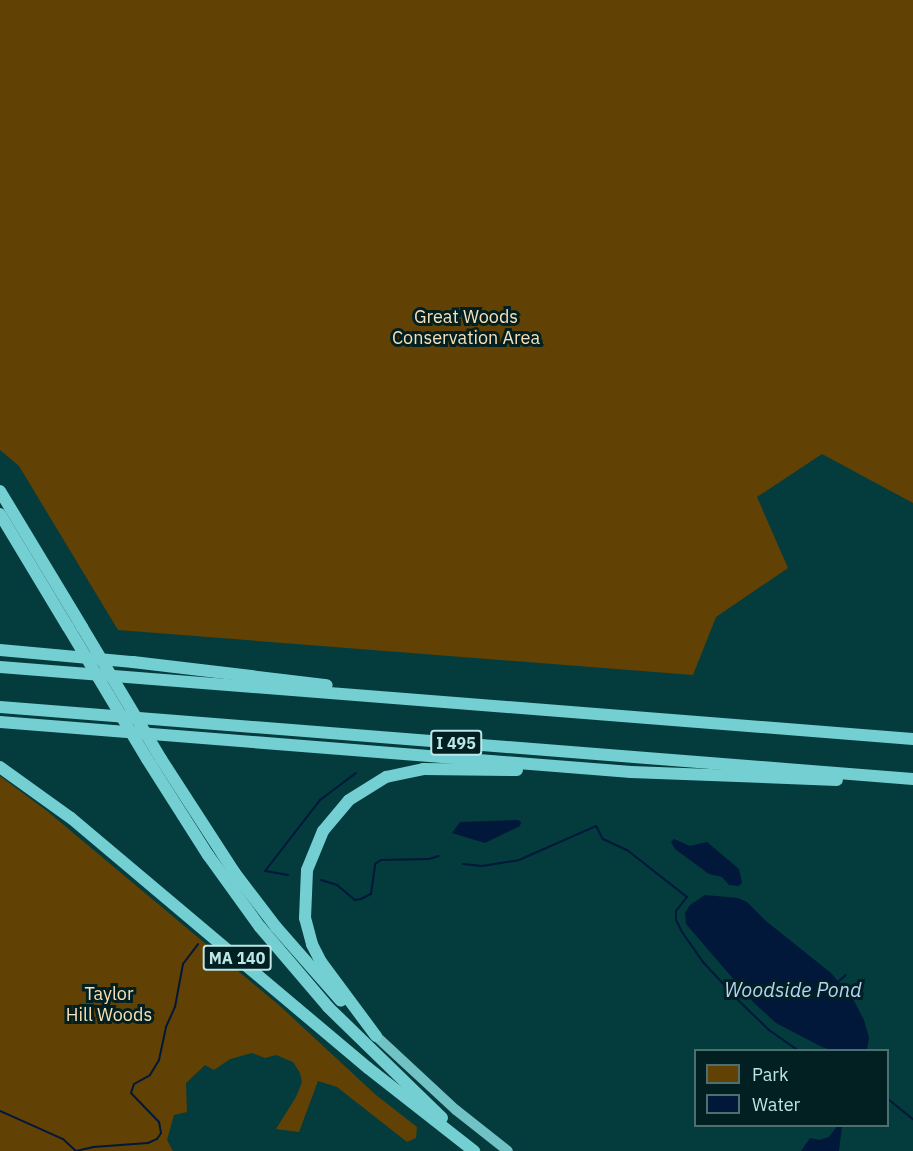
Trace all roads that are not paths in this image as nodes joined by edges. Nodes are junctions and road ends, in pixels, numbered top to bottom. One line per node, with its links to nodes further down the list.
1 (0, 491): 12 (highway, MA 140, bridge)
2 (0, 514): 14 (highway, bridge)
3 (0, 651): 5 (highway)
4 (0, 667): 5 (highway, I 495)
5 (426, 700): 8 (highway, I 495)
6 (0, 707): 11 (highway, I 495)
7 (0, 722): 10 (highway)
8 (913, 739)
9 (0, 767): 13 (highway, MA 140)
10 (631, 772): 11 (highway); 12 (highway)
11 (910, 779)
12 (376, 1036): 15 (highway, MA 140)
13 (474, 1151)
14 (478, 1151)
15 (508, 1151)

